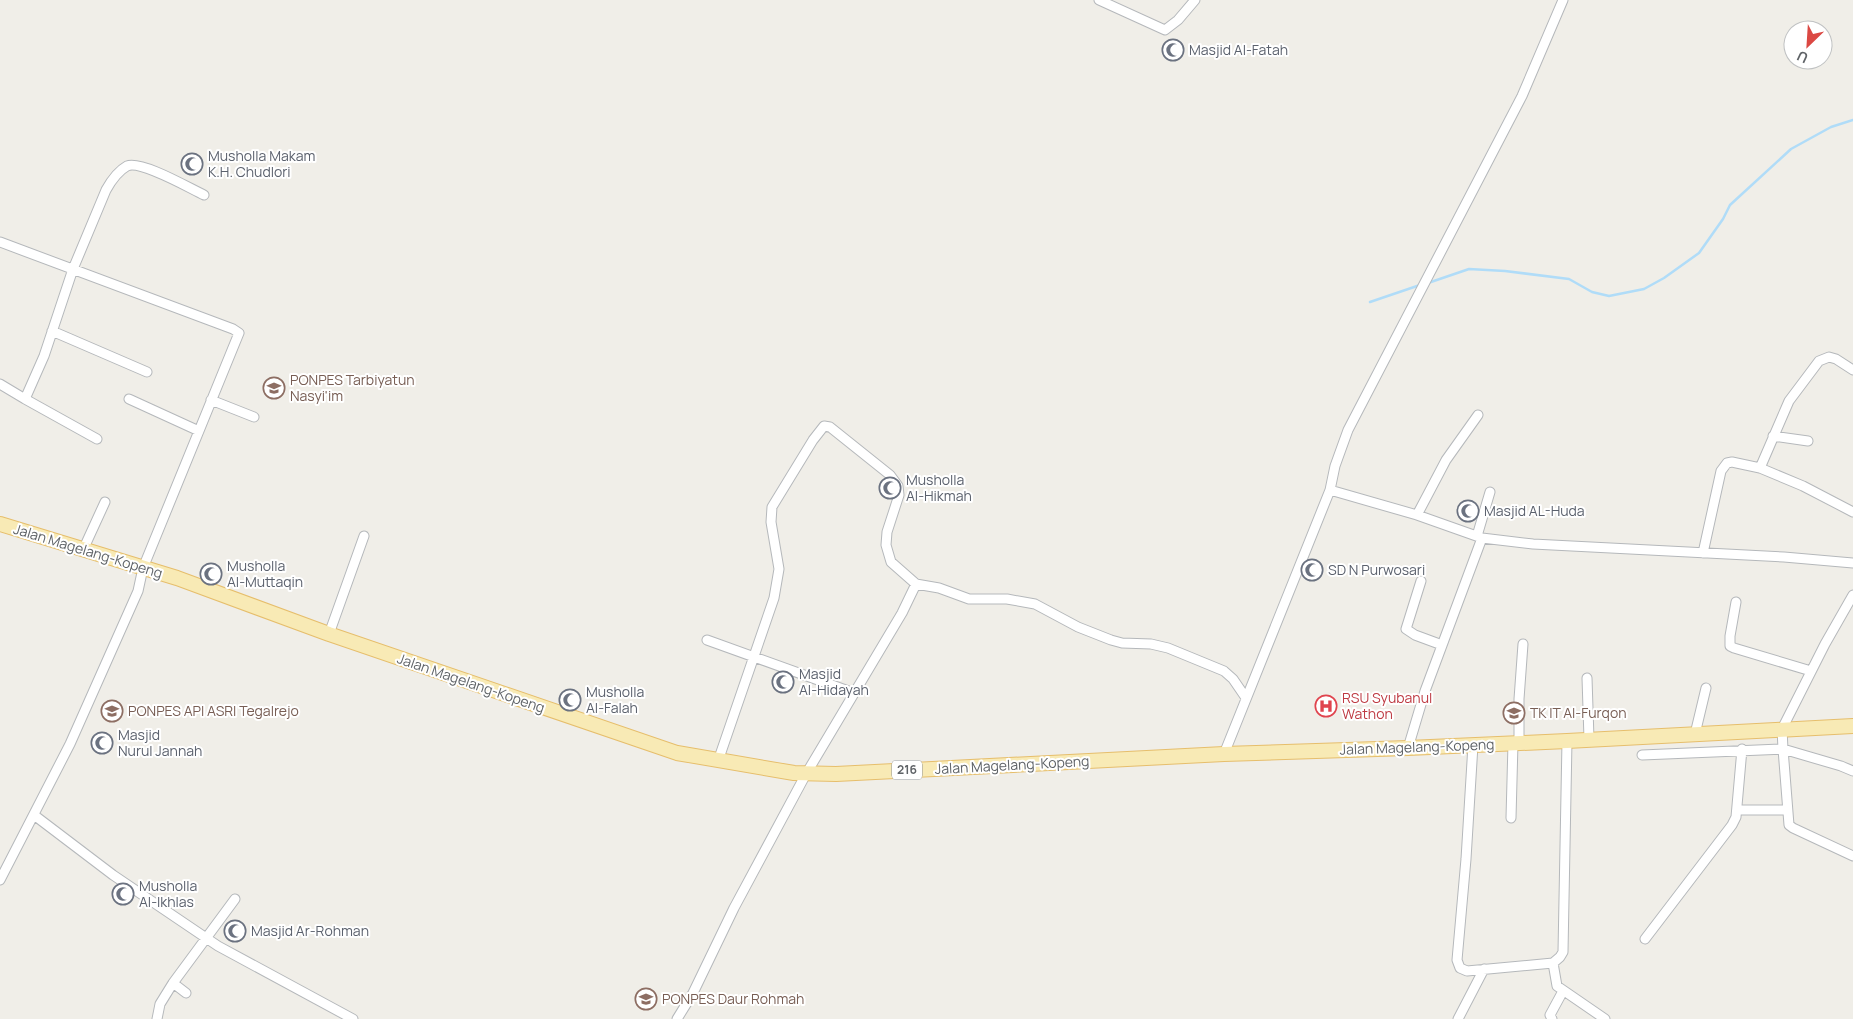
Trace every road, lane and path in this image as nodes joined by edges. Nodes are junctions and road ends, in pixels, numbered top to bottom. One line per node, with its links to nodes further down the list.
1 (1099, 0): 2 (street)
2 (1195, 0)
3 (1563, 0): 21 (street)
4 (204, 195): 6 (street)
5 (0, 242): 6 (street)
6 (73, 269): 7 (street); 13 (street)
7 (52, 331): 9 (street); 11 (street)
8 (1853, 370): 17 (street)
9 (147, 372)
10 (0, 384): 11 (street)
11 (24, 399): 18 (street)
12 (129, 399): 16 (street)
13 (211, 400): 15 (street); 16 (street)
14 (1478, 415): 25 (street)
15 (254, 417)
16 (199, 431): 32 (street)
17 (1774, 436): 19 (street); 20 (street)
18 (97, 439)
19 (1808, 442)
20 (1760, 468): 24 (street); 30 (street)
21 (1330, 490): 25 (street); 48 (street)
22 (1490, 492): 28 (street)
23 (105, 502): 29 (street)
24 (1853, 512)
25 (1417, 515): 28 (street)
26 (0, 524): 29 (main road, Jalan Magelang-Kopeng / 216)
27 (364, 536): 39 (street)
28 (1480, 537): 30 (street); 42 (street)
29 (83, 550): 32 (main road, Jalan Magelang-Kopeng / 216)
30 (1703, 552): 31 (street)
31 (1853, 563)
32 (143, 568): 39 (main road, Jalan Magelang-Kopeng / 216); 66 (street)
33 (1421, 581): 42 (street)
34 (916, 584): 43 (street); 47 (street); 48 (street)
35 (1853, 595): 37 (street)
36 (1736, 602): 44 (street)
37 (1844, 612): 38 (street); 44 (street)
38 (1853, 618)
39 (329, 634): 61 (main road, Jalan Magelang-Kopeng / 216)
40 (707, 640): 43 (street)
41 (1523, 644): 54 (street)
42 (1442, 645): 56 (street)
43 (753, 656): 47 (street); 61 (street)
44 (1811, 671): 50 (street)
45 (1587, 678): 52 (street)
46 (1706, 688): 51 (street)
47 (854, 693): 63 (street)
48 (1246, 698): 59 (street)
49 (1853, 726): 50 (main road, Jalan Magelang-Kopeng / 216)
50 (1782, 729): 51 (main road, Jalan Magelang-Kopeng / 216); 58 (street)
51 (1695, 734): 52 (main road, Jalan Magelang-Kopeng / 216)
52 (1589, 739): 53 (main road, Jalan Magelang-Kopeng / 216)
53 (1568, 741): 54 (main road, Jalan Magelang-Kopeng / 216); 73 (street)
54 (1516, 743): 55 (main road, Jalan Magelang-Kopeng / 216); 67 (street)
55 (1473, 745): 56 (main road, Jalan Magelang-Kopeng / 216); 74 (street)
56 (1408, 748): 59 (main road, Jalan Magelang-Kopeng / 216)
57 (1742, 749): 58 (street); 60 (street); 64 (street)
58 (1783, 749): 62 (street); 65 (street)
59 (1224, 754): 63 (main road, Jalan Magelang-Kopeng / 216)
60 (1642, 755)
61 (718, 761): 63 (main road, Jalan Magelang-Kopeng / 216)
62 (1853, 771)
63 (806, 774): 80 (street)
64 (1738, 810): 65 (street); 72 (street)
65 (1787, 810): 68 (street)
66 (34, 815): 69 (street); 71 (street)
67 (1511, 818)
68 (1853, 856)
69 (0, 880)
70 (235, 900): 71 (street)
71 (206, 938): 75 (street); 79 (street)
72 (1645, 939)
73 (1553, 963): 74 (street); 76 (street)
74 (1484, 969): 81 (street)
75 (173, 983): 77 (street); 78 (street)
76 (1563, 991): 82 (street); 83 (street)
77 (186, 993)
78 (157, 1019)
79 (353, 1019)
80 (677, 1019)
81 (1458, 1019)
82 (1552, 1019)
83 (1605, 1019)

